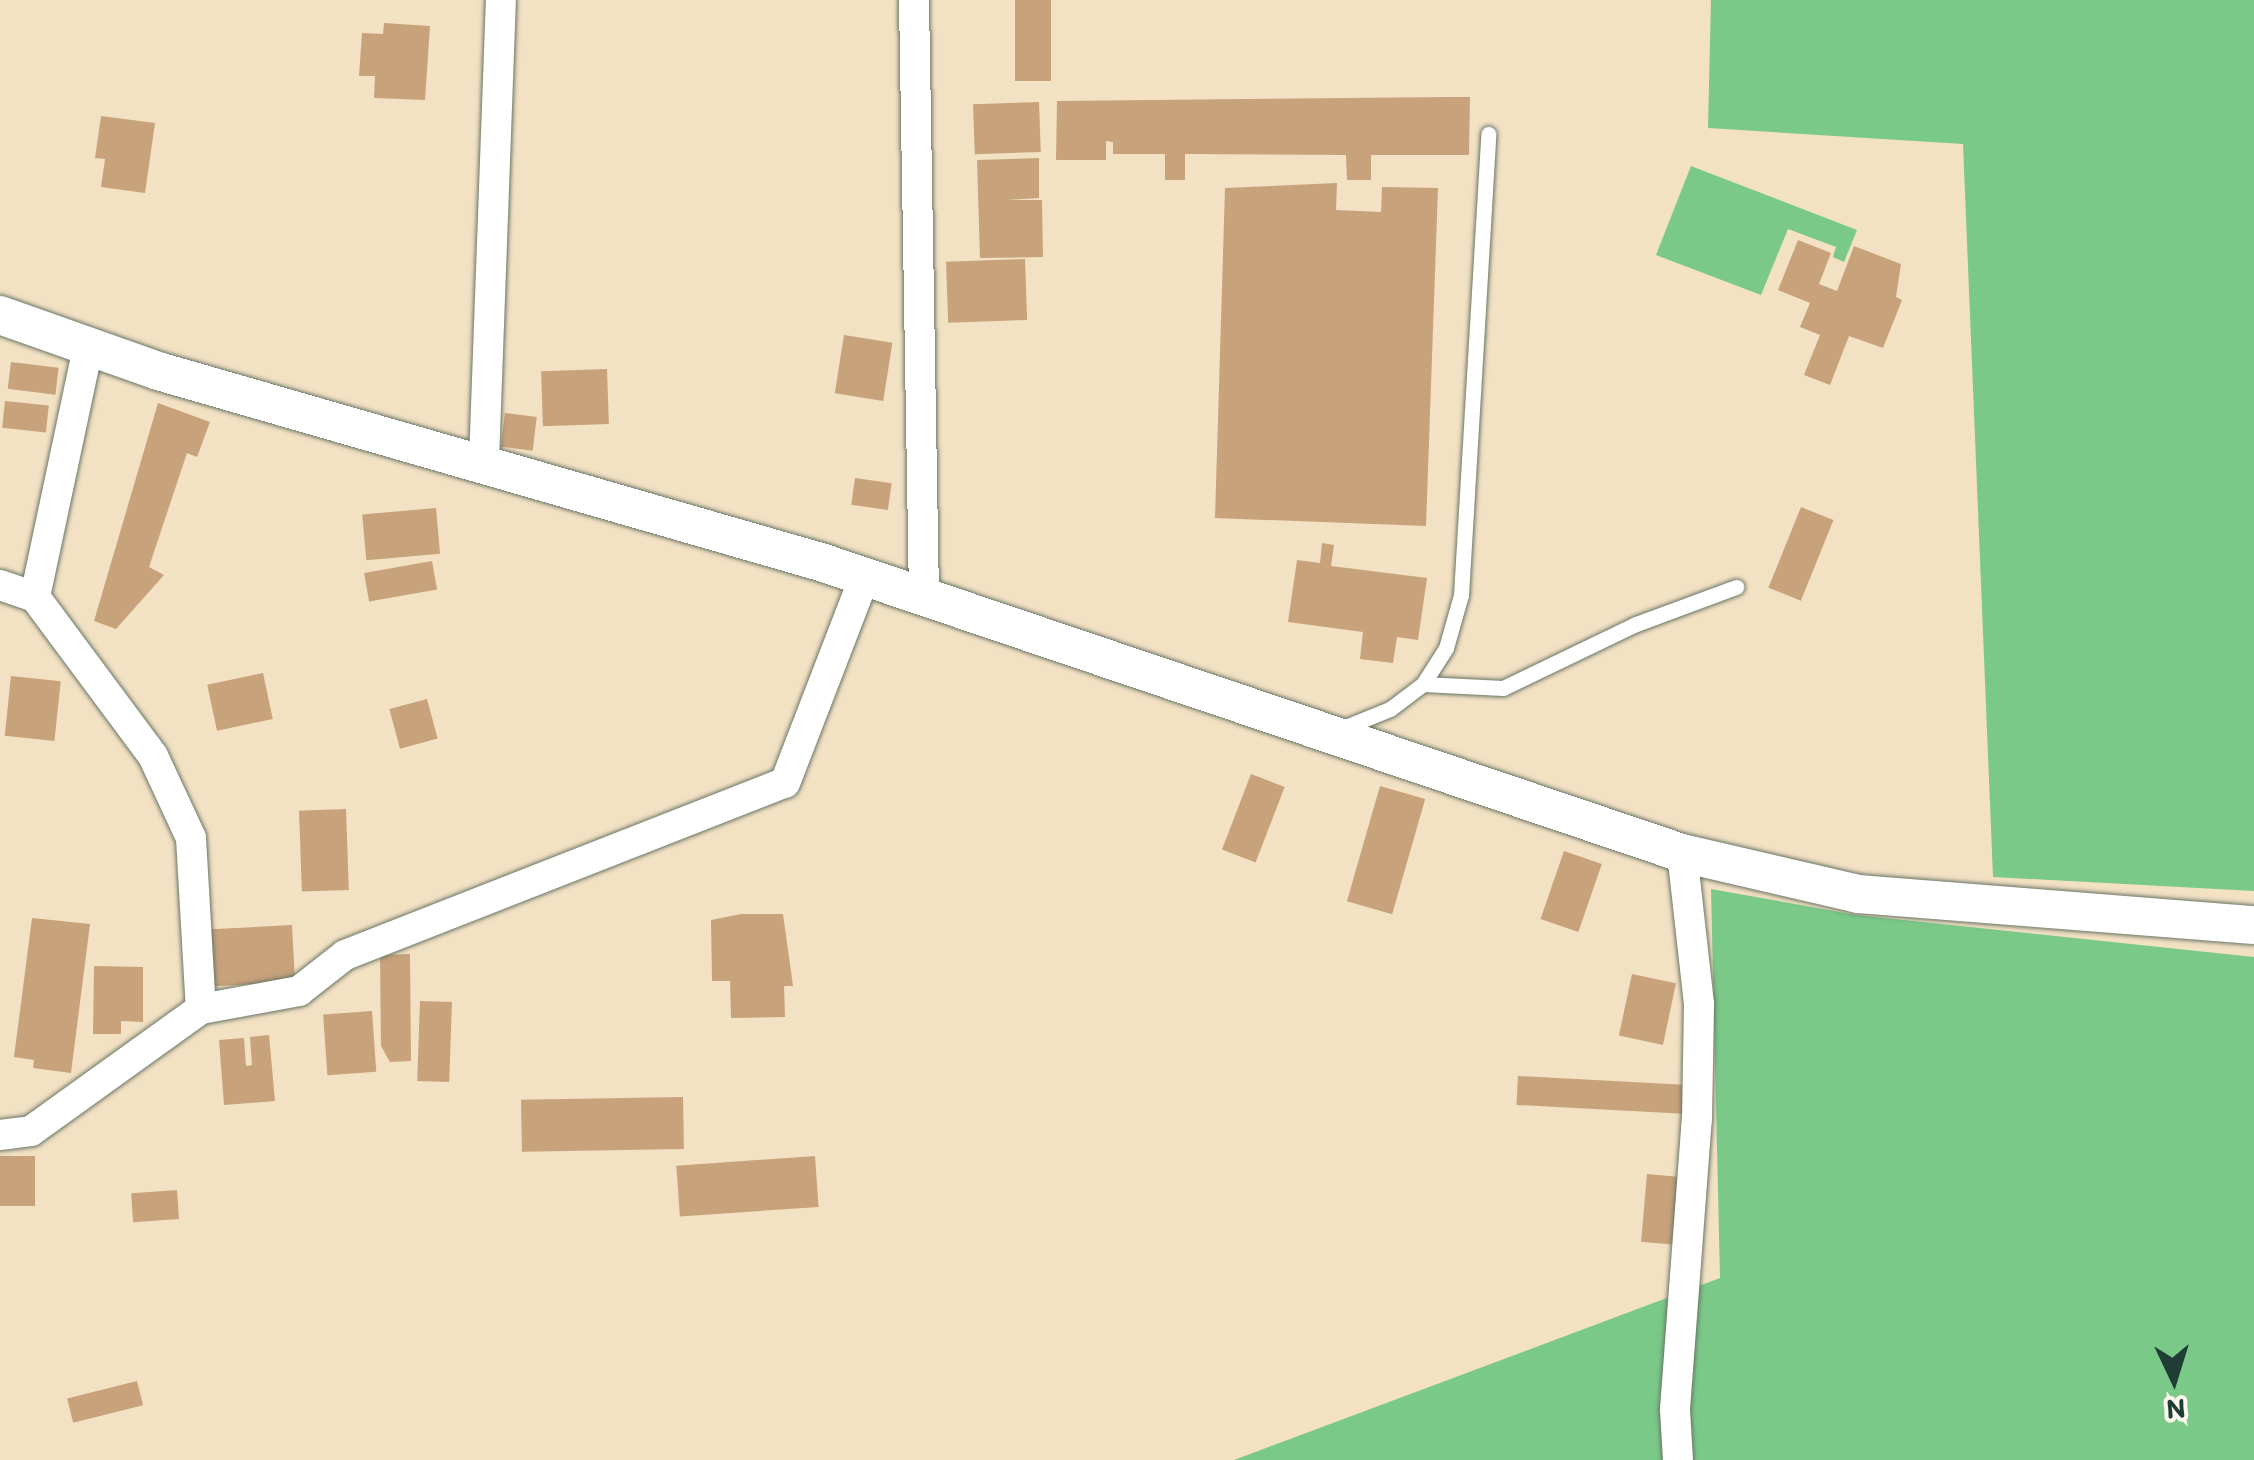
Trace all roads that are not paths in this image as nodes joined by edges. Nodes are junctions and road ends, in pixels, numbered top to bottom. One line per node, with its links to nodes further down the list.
1 (501, 0): 6 (street)
2 (914, 0): 11 (street)
3 (1488, 134): 12 (lane)
4 (0, 315): 5 (street)
5 (89, 344): 6 (street); 10 (street)
6 (484, 460): 7 (street)
7 (864, 578): 11 (street); 16 (street)
8 (0, 585): 10 (street)
9 (1736, 586): 12 (lane)
10 (35, 597): 16 (street)
11 (924, 599): 13 (street)
12 (1423, 684): 13 (lane)
13 (1330, 734): 14 (street)
14 (1682, 853): 15 (street); 18 (street)
15 (2254, 925)
16 (201, 1009): 17 (street)
17 (0, 1134)
18 (1678, 1460)

